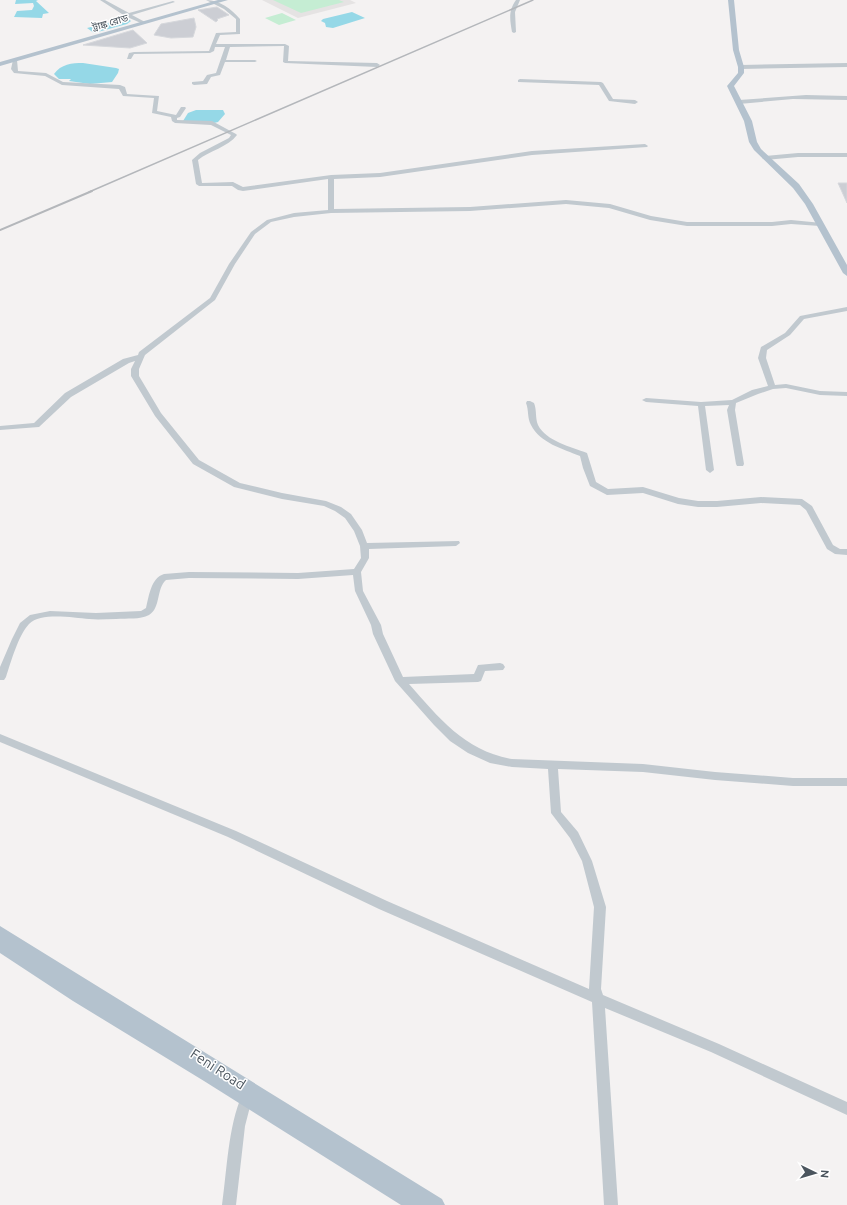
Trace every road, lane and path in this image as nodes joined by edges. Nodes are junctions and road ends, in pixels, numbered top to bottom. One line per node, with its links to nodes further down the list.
1 (102, 0): 8 (street)
2 (208, 0): 7 (street)
3 (225, 0): 7 (main road, ট্রাঙ্ক রোড)
4 (518, 0): 10 (street)
5 (731, 0): 20 (main road)
6 (173, 2): 8 (street)
7 (216, 3): 9 (main road, ট্রাঙ্ক রোড); 11 (street)
8 (127, 15): 9 (street)
9 (143, 23): 14 (main road, ট্রাঙ্ক রোড)
10 (514, 32)
11 (213, 46): 12 (street); 13 (street)
12 (228, 46): 15 (street); 18 (street)
13 (129, 58)
14 (15, 60): 17 (main road, ট্রাঙ্ক রোড); 27 (street)
15 (222, 61): 16 (street); 22 (street)
16 (255, 61)
17 (0, 64)
18 (377, 65)
19 (847, 65): 20 (street)
20 (741, 68): 25 (main road)
21 (520, 81): 24 (street)
22 (194, 83)
23 (847, 98): 25 (street)
24 (635, 102)
25 (739, 102): 30 (main road)
26 (183, 108): 27 (street)
27 (174, 118): 31 (street)
28 (645, 146): 31 (street)
29 (847, 155): 30 (street)
30 (765, 158): 33 (main road)
31 (331, 177): 32 (street)
32 (331, 211): 33 (street); 36 (street)
33 (820, 224): 34 (main road)
34 (847, 272)
35 (847, 309): 37 (street)
36 (140, 357): 43 (street); 47 (street)
37 (772, 387): 38 (street); 40 (street)
38 (847, 394)
39 (646, 400): 42 (street)
40 (733, 402): 42 (street); 44 (street)
41 (530, 403): 48 (street)
42 (701, 404): 45 (street)
43 (0, 428)
44 (740, 464)
45 (710, 470)
46 (456, 543): 47 (street)
47 (364, 546): 49 (street)
48 (847, 552)
49 (357, 572): 51 (street); 52 (street)
50 (500, 667): 52 (street)
51 (1, 677)
52 (400, 681): 54 (street)
53 (0, 738): 58 (street)
54 (553, 766): 55 (street); 58 (street)
55 (847, 782)
56 (0, 933): 63 (main road, Feni Road)
57 (0, 944): 59 (main road)
58 (598, 999): 60 (street); 64 (street)
59 (246, 1099): 61 (street); 62 (main road)
60 (847, 1109)
61 (229, 1205)
62 (418, 1205)
63 (436, 1205)
64 (611, 1205)

